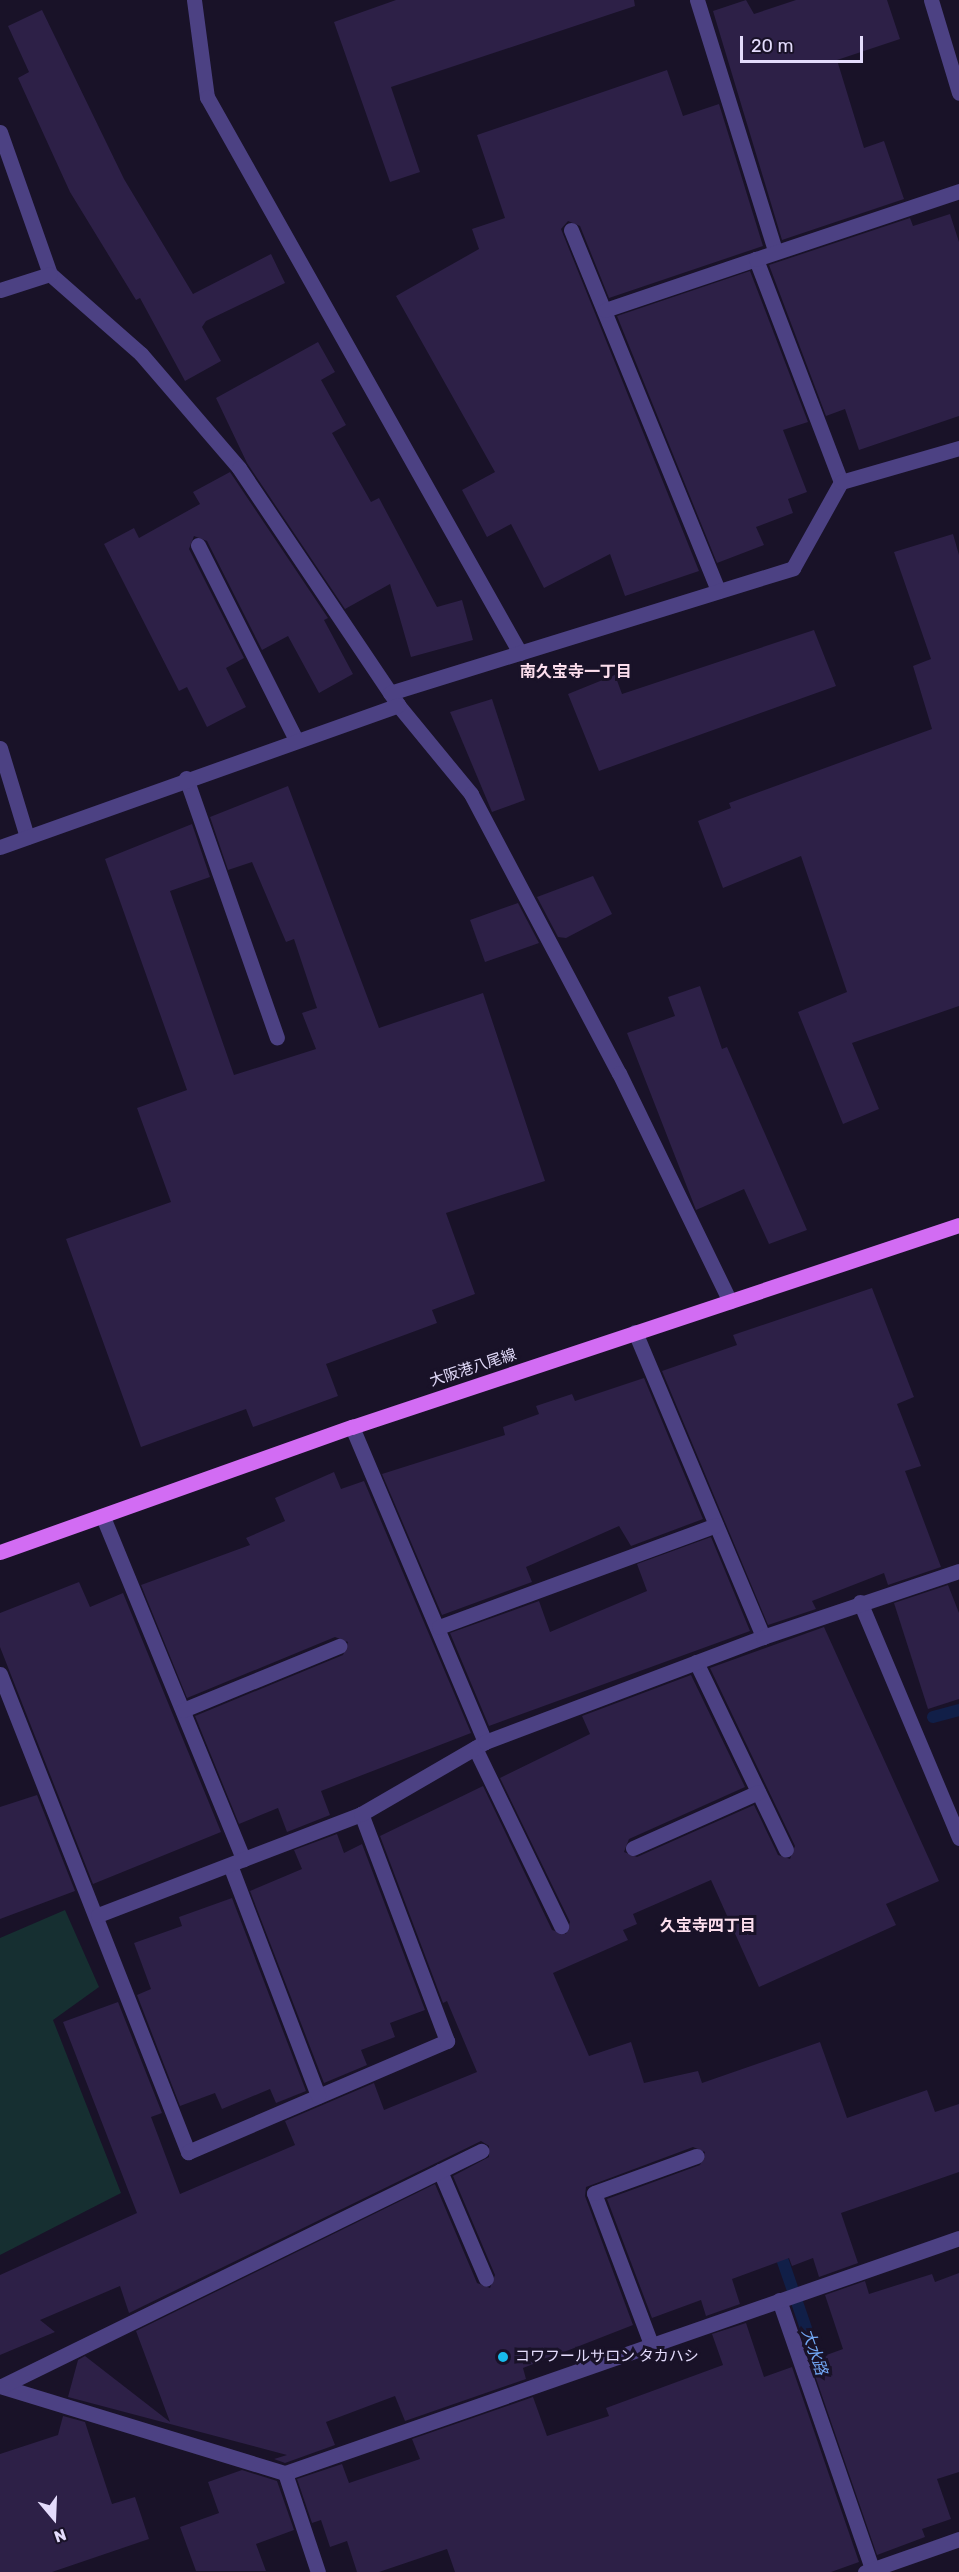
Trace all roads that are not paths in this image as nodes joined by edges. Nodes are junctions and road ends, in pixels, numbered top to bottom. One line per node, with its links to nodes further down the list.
1 (194, 0): 17 (street)
2 (697, 0): 8 (street)
3 (931, 0): 4 (street)
4 (959, 93)
5 (0, 132): 10 (street)
6 (959, 191): 8 (street)
7 (572, 230): 12 (street)
8 (775, 251): 9 (street)
9 (756, 259): 12 (street); 14 (street)
10 (50, 274): 11 (street); 18 (street)
11 (0, 290)
12 (605, 310): 16 (street)
13 (959, 448): 14 (street)
14 (841, 482): 16 (street)
15 (198, 545): 19 (street)
16 (718, 591): 17 (street)
17 (520, 653): 18 (street)
18 (394, 699): 19 (street); 26 (street)
19 (295, 738): 21 (street)
20 (0, 748): 22 (street)
21 (186, 778): 22 (street); 24 (street)
22 (27, 837): 23 (street)
23 (0, 847)
24 (278, 1038)
25 (959, 1225): 26 (main road, 大阪港八尾線)
26 (730, 1302): 27 (main road, 大阪港八尾線)
27 (635, 1332): 28 (main road, 大阪港八尾線); 30 (street)
28 (352, 1427): 29 (main road, 大阪港八尾線); 34 (street)
29 (103, 1517): 31 (main road, 大阪港八尾線); 39 (street)
30 (716, 1524): 34 (street); 35 (street)
31 (0, 1552)
32 (959, 1571): 33 (street)
33 (860, 1602): 35 (street); 43 (street)
34 (438, 1627): 40 (street)
35 (763, 1637): 37 (street)
36 (339, 1646): 39 (street)
37 (696, 1662): 40 (street); 41 (street)
38 (0, 1674): 47 (street)
39 (183, 1710): 46 (street)
40 (480, 1745): 42 (street); 48 (street)
41 (758, 1792): 44 (street); 45 (street)
42 (361, 1814): 46 (street); 49 (street)
43 (959, 1838)
44 (633, 1848)
45 (786, 1850)
46 (236, 1862): 47 (street); 49 (street)
47 (98, 1915): 49 (street)
48 (561, 1926)
49 (318, 2096)
50 (480, 2151): 52 (street)
51 (696, 2156): 56 (street)
52 (440, 2171): 54 (street); 57 (street)
53 (959, 2238): 55 (street)
54 (486, 2279)
55 (779, 2300): 56 (street); 60 (street)
56 (651, 2344): 58 (street)
57 (1, 2386): 58 (street)
58 (285, 2473): 61 (street)
59 (959, 2540): 60 (street)
60 (870, 2571)
61 (318, 2572)

